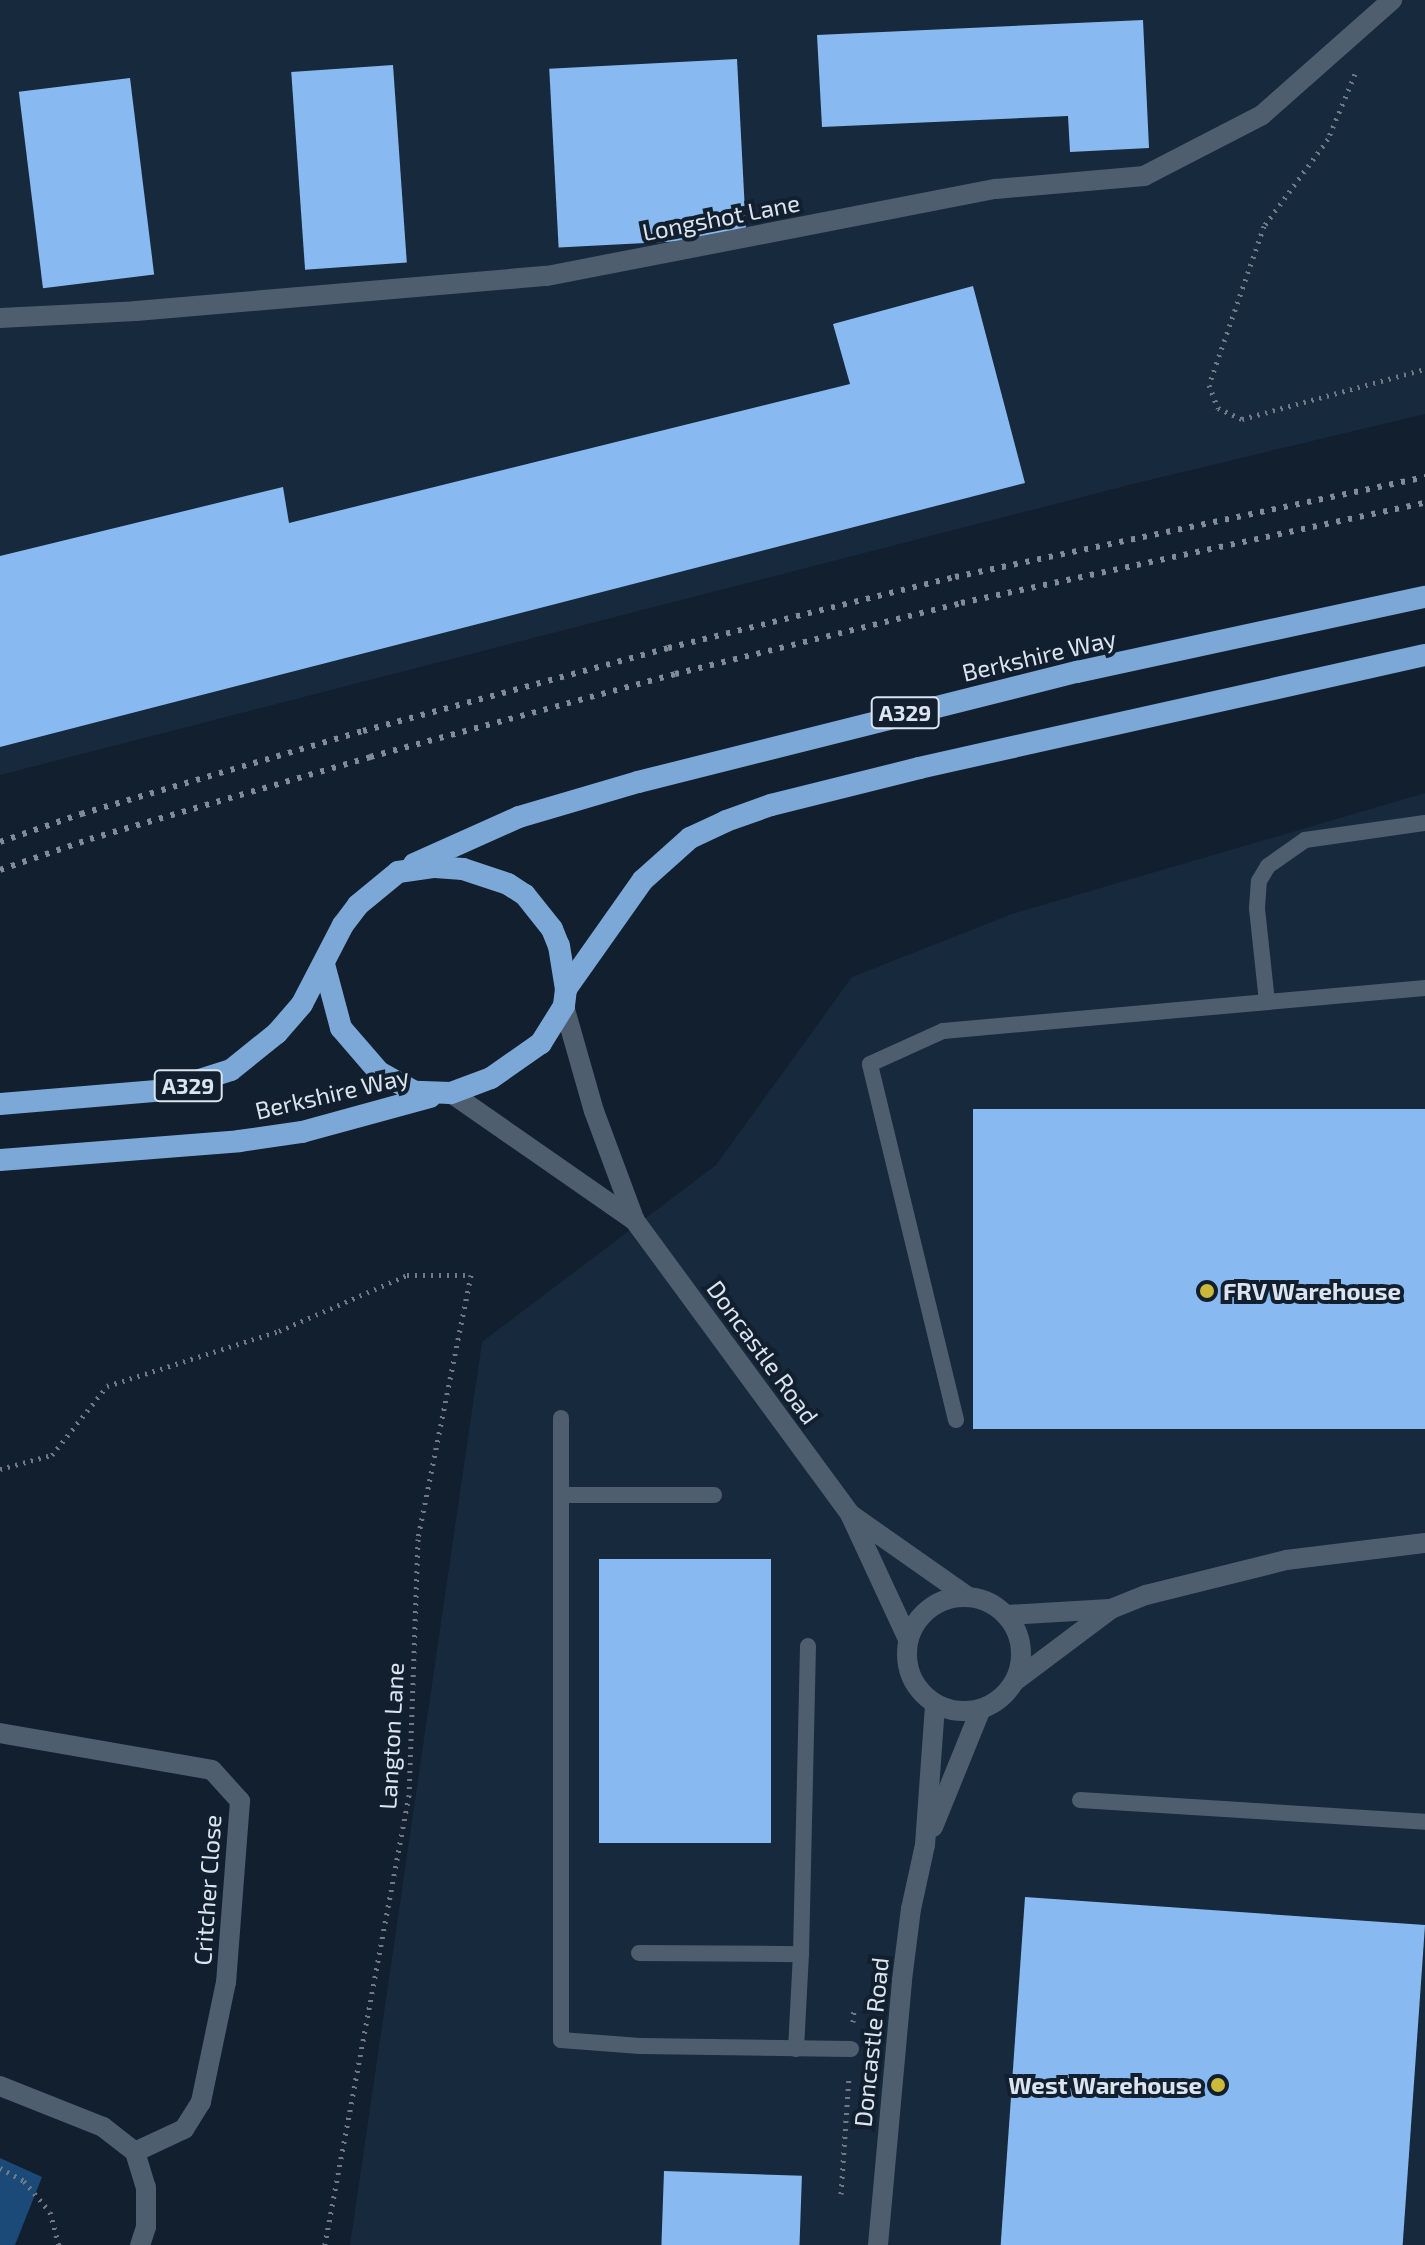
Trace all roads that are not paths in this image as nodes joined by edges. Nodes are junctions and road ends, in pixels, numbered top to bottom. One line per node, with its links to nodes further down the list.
1 (1384, 3): 2 (street, Longshot Lane)
2 (0, 318)
3 (1425, 597): 6 (highway, Berkshire Way / A329)
4 (1425, 655): 9 (highway, A329)
5 (1425, 823): 10 (lane)
6 (398, 872): 7 (highway, A329); 9 (highway)
7 (324, 964): 11 (highway); 12 (highway, Berkshire Way / A329)
8 (1425, 988): 10 (lane)
9 (565, 998): 11 (highway, A329); 14 (street, Doncastle Road)
10 (1267, 1002): 16 (lane)
11 (443, 1094): 13 (highway, Berkshire Way / A329); 14 (street, Doncastle Road)
12 (0, 1104)
13 (0, 1160)
14 (635, 1221): 19 (street, Doncastle Road)
15 (561, 1418): 17 (lane)
16 (956, 1420)
17 (561, 1495): 18 (lane); 35 (lane)
18 (714, 1495)
19 (850, 1514): 21 (street, Doncastle Road); 24 (street, Doncastle Road)
20 (1425, 1543): 22 (street)
21 (968, 1597): 23 (street); 24 (street)
22 (1111, 1609): 23 (street); 26 (street)
23 (1007, 1615): 26 (street)
24 (908, 1639): 27 (street)
25 (808, 1646): 34 (lane)
26 (1015, 1681): 28 (street)
27 (935, 1704): 28 (street); 32 (street, Doncastle Road)
28 (981, 1709): 32 (street, Doncastle Road)
29 (0, 1733): 38 (street, Critcher Close)
30 (1080, 1800): 31 (lane)
31 (1425, 1822)
32 (925, 1845): 40 (street, Doncastle Road)
33 (639, 1953): 34 (lane)
34 (801, 1954): 35 (lane)
35 (796, 2049): 36 (lane)
36 (851, 2049)
37 (0, 2086): 38 (street)
38 (135, 2152): 39 (street)
39 (140, 2245)
40 (878, 2245)

